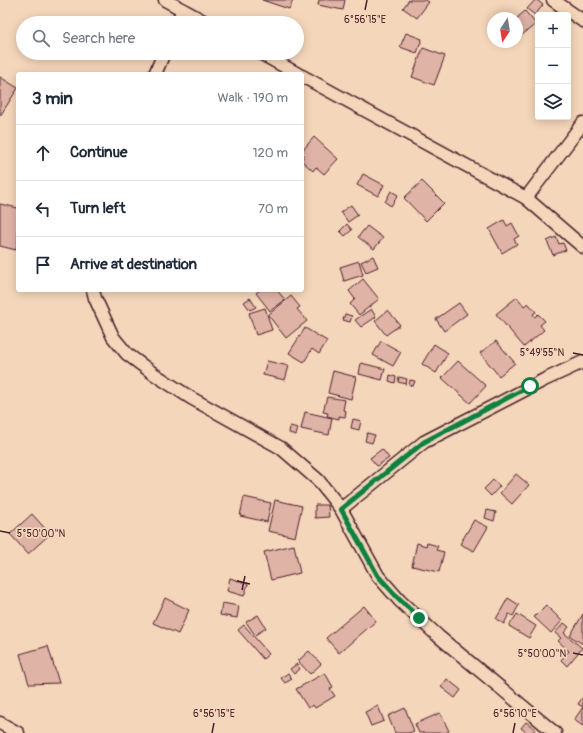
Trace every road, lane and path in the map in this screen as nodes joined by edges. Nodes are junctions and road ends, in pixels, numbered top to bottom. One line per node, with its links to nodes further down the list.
1 (165, 0): 3 (street)
2 (552, 0): 6 (street)
3 (183, 10): 4 (street); 5 (street)
4 (180, 16)
5 (194, 16)
6 (583, 21)
7 (161, 60): 9 (street)
8 (273, 60): 10 (street)
9 (156, 72)
10 (294, 72)
11 (304, 77): 13 (street)
12 (583, 123): 13 (street)
13 (526, 198): 14 (street)
14 (583, 247)
15 (94, 292): 17 (street)
16 (583, 362): 17 (street)
17 (341, 509): 20 (street)
18 (0, 722): 19 (street)
19 (18, 733)
20 (555, 733)

